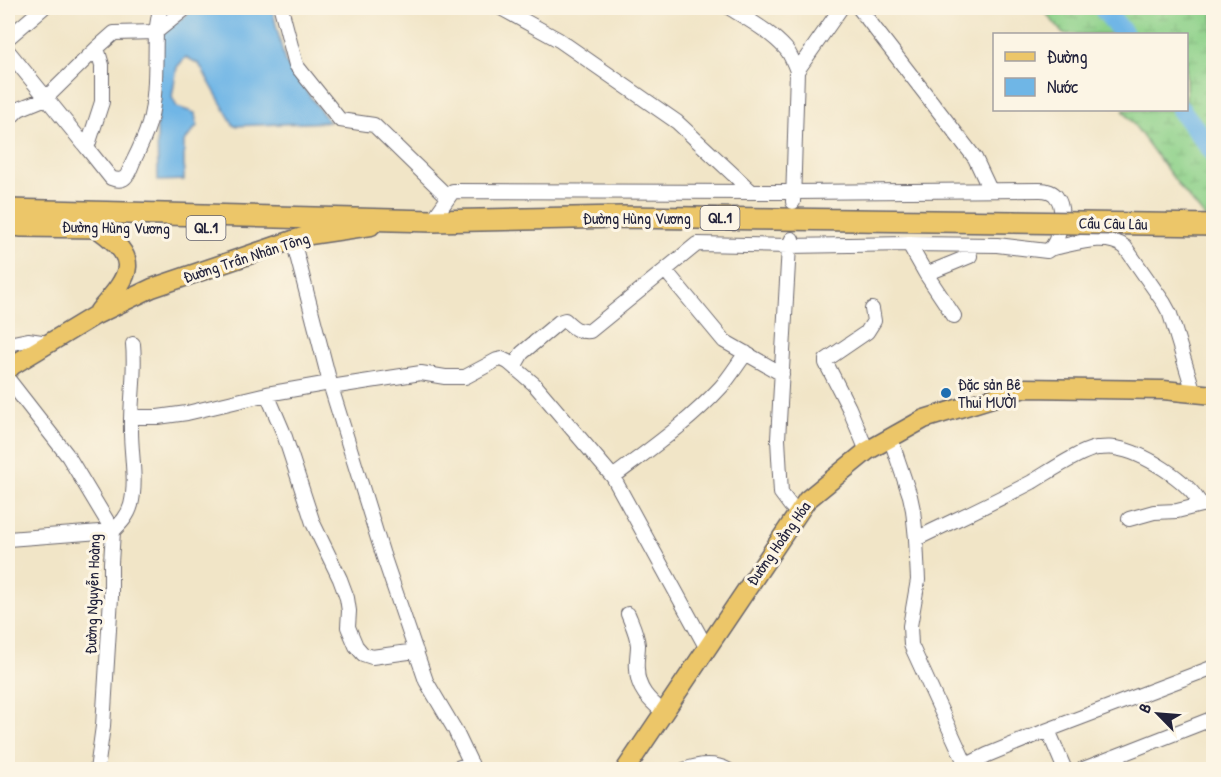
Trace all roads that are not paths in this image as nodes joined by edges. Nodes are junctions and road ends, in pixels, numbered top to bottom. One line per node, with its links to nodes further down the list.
1 (43, 8): 11 (street)
2 (160, 8): 10 (street)
3 (186, 8): 10 (street)
4 (281, 8): 20 (street)
5 (501, 8): 9 (street)
6 (730, 8): 14 (street)
7 (842, 8): 14 (street)
8 (859, 8): 18 (street)
9 (521, 12): 19 (street)
10 (156, 32): 12 (street); 17 (street)
11 (8, 38)
12 (97, 48): 15 (street); 17 (street)
13 (8, 51): 15 (street)
14 (797, 71): 21 (street)
15 (46, 98): 16 (street); 17 (street)
16 (8, 120)
17 (87, 148)
18 (990, 189): 21 (street); 32 (street)
19 (752, 192): 20 (street); 21 (street)
20 (448, 197): 24 (street)
21 (794, 197)
22 (8, 210): 23 (highway, Đường Hùng Vương / QL.1)
23 (405, 220): 24 (highway, Đường Hùng Vương / QL.1); 28 (highway, Đường Hùng Vương / QL.1); 29 (main road, Đường Trần Nhân Tông)
24 (432, 221): 25 (highway, Đường Hùng Vương / QL.1)
25 (1013, 222): 27 (highway, Cầu Câu Lâu / QL.1, bridge)
26 (8, 224): 28 (highway, Đường Hùng Vương / QL.1)
27 (1214, 225)
28 (95, 227): 37 (main road, Đường Trần Nhân Tông)
29 (293, 240): 37 (main road, Đường Trần Nhân Tông); 46 (street)
30 (791, 242): 31 (street); 34 (street); 45 (street)
31 (909, 244): 32 (street); 35 (street)
32 (1053, 248): 47 (street)
33 (970, 256): 35 (street)
34 (664, 270): 42 (street); 43 (street)
35 (926, 274): 38 (street)
36 (872, 309): 52 (street)
37 (94, 316): 39 (main road, Đường Trần Nhân Tông)
38 (954, 316)
39 (48, 343): 40 (street); 44 (main road, Đường Trần Nhân Tông)
40 (8, 344)
41 (133, 344): 50 (street)
42 (746, 353): 45 (street); 53 (street)
43 (514, 367): 46 (street); 53 (street)
44 (9, 371): 57 (street, Đường Nguyễn Hoàng)
45 (782, 374): 55 (street)
46 (330, 385): 48 (street); 62 (street)
47 (1194, 393): 49 (main road, Đường Hoằng Hóa); 51 (main road, Đường Hoằng Hóa)
48 (267, 394): 50 (street); 62 (street)
49 (1214, 395)
50 (131, 417): 57 (street)
51 (890, 437): 52 (main road, Đường Hoằng Hóa); 59 (street)
52 (867, 451): 55 (main road, Đường Hoằng Hóa)
53 (613, 477): 61 (street)
54 (1207, 505): 56 (street); 59 (street)
55 (798, 513): 61 (main road, Đường Hoằng Hóa)
56 (1130, 519)
57 (114, 531): 58 (street); 69 (street, Đường Nguyễn Hoàng)
58 (8, 539)
59 (916, 539): 68 (street)
60 (628, 614): 64 (street)
61 (706, 647): 64 (main road, Đường Hoằng Hóa)
62 (416, 651): 67 (street)
63 (1213, 671): 66 (street)
64 (663, 712): 71 (main road, Đường Hoằng Hóa)
65 (1214, 718): 75 (street)
66 (1048, 730): 68 (street); 74 (street)
67 (473, 766): 70 (street)
68 (961, 767)
69 (97, 770)
70 (452, 770)
71 (625, 770)
72 (684, 770): 73 (street)
73 (728, 770)
74 (1065, 770)
75 (1081, 770)

